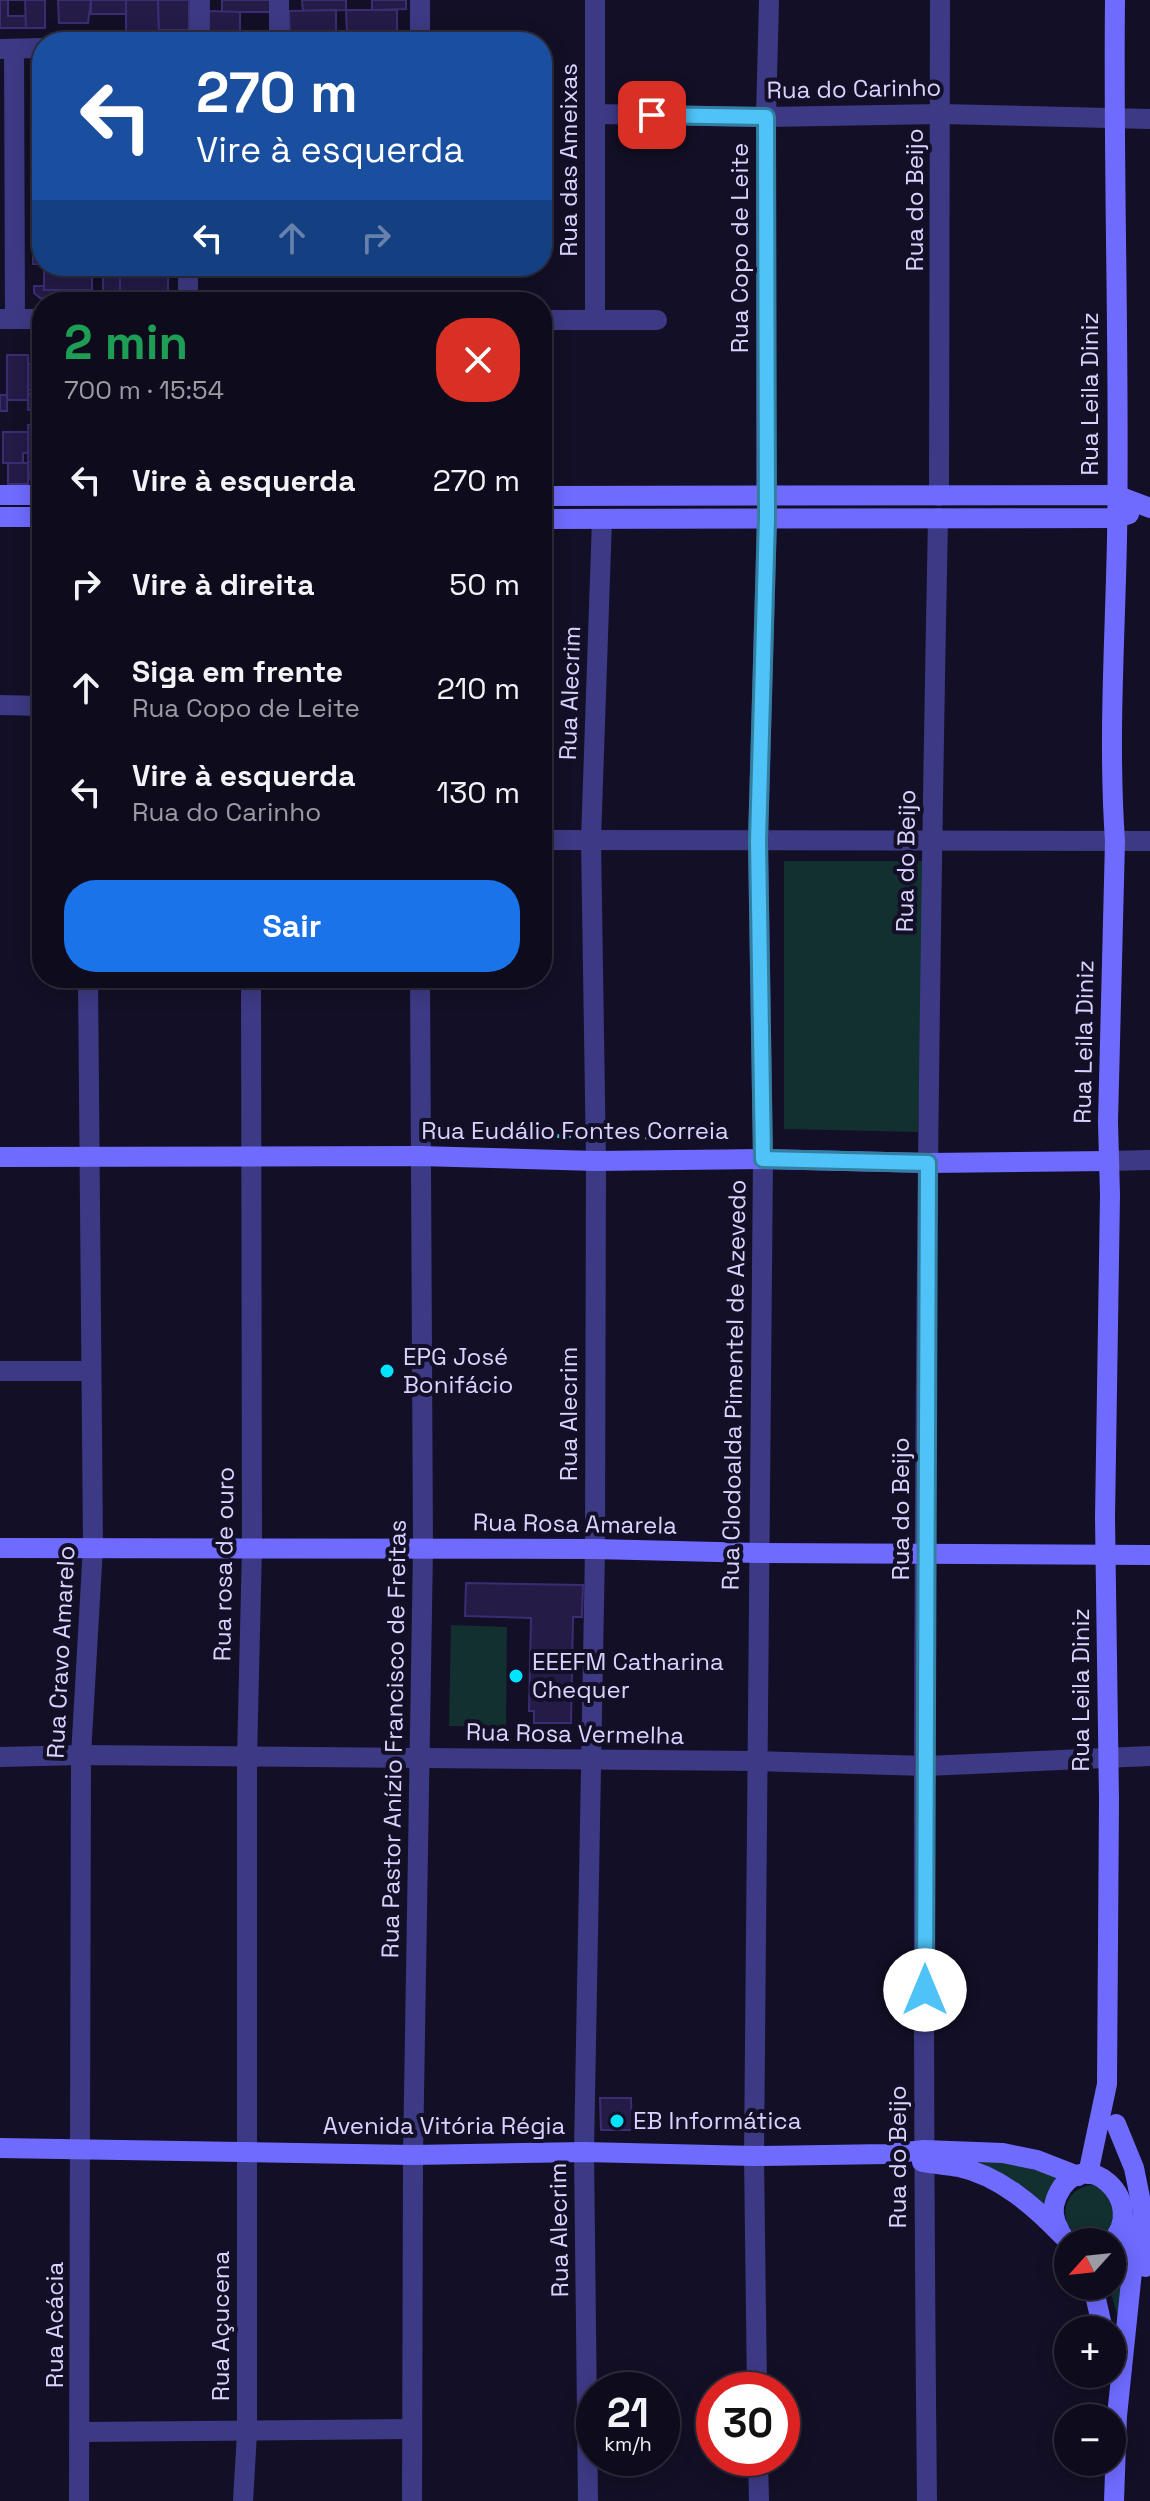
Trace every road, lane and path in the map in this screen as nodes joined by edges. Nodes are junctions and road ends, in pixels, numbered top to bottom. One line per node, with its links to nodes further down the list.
1 (200, 0): 8 (street)
2 (279, 0): 9 (street)
3 (420, 0): 10 (street)
4 (595, 0): 13 (street, Rua das Ameixas)
5 (769, 0): 15 (street, Rua Copo de Leite)
6 (940, 0): 14 (street, Rua do Beijo)
7 (1115, 0): 16 (street, Rua Leila Diniz)
8 (199, 32)
9 (279, 32)
10 (420, 32)
11 (32, 48): 12 (street)
12 (7, 49): 18 (street)
13 (595, 114): 15 (street, Rua do Carinho); 21 (street, Rua das Ameixas)
14 (941, 114): 15 (street, Rua do Carinho); 16 (street, Rua do Carinho); 29 (street, Rua do Beijo)
15 (766, 117): 28 (street, Rua Copo de Leite)
16 (1115, 119): 17 (street, Rua do Carinho); 25 (street, Rua Leila Diniz)
17 (1150, 119)
18 (8, 319): 19 (street)
19 (32, 319)
20 (552, 320): 21 (street)
21 (595, 320): 22 (street)
22 (657, 320)
23 (0, 495): 24 (street)
24 (32, 495)
25 (1116, 495): 29 (street); 31 (street); 36 (street, Rua Leila Diniz)
26 (552, 496): 27 (street)
27 (602, 496): 30 (street); 38 (street)
28 (766, 496): 29 (street); 30 (street); 34 (street)
29 (939, 496): 35 (street)
30 (680, 497): 39 (street)
31 (1148, 508): 36 (street)
32 (0, 517): 33 (street)
33 (32, 517)
34 (767, 518): 35 (street); 39 (street); 44 (street, Rua Clodoalda Pimentel de Azevedo)
35 (938, 518): 36 (street); 45 (street, Rua do Beijo)
36 (1117, 518): 46 (street, Rua Leila Diniz)
37 (552, 519): 38 (street)
38 (602, 519): 39 (street); 43 (street, Rua Alecrim)
39 (680, 519)
40 (0, 705): 41 (street)
41 (32, 706)
42 (552, 840): 43 (street)
43 (591, 840): 44 (street); 57 (street, Rua Alecrim)
44 (758, 841): 45 (street); 55 (street, Rua Clodoalda Pimentel de Azevedo)
45 (932, 841): 46 (street); 59 (street, Rua do Beijo)
46 (1115, 841): 47 (street); 58 (street, Rua Leila Diniz)
47 (1150, 841)
48 (88, 988): 54 (street, Rua Cravo Amarelo)
49 (251, 988): 53 (street, Rua rosa de ouro)
50 (420, 988): 51 (street, Rua Pastor Anízio Francisco de Freitas)
51 (419, 1156): 53 (street, Rua Eudálio Fontes Correia); 57 (street, Rua Eudálio Fontes Correia); 65 (street, Rua Pastor Anízio Francisco de Freitas)
52 (0, 1157): 54 (street, Rua Eudálio Fontes Correia)
53 (252, 1157): 54 (street, Rua Eudálio Fontes Correia); 63 (street, Rua rosa de ouro)
54 (90, 1158): 61 (street, Rua Cravo Amarelo)
55 (763, 1159): 57 (street, Rua Eudálio Fontes Correia); 59 (street, Rua Eudálio Fontes Correia); 67 (street, Rua Clodoalda Pimentel de Azevedo)
56 (1150, 1160): 58 (street, Rua Eudálio Fontes Correia)
57 (596, 1161): 66 (street, Rua Alecrim)
58 (1109, 1161): 59 (street, Rua Eudálio Fontes Correia); 70 (street, Rua Leila Diniz)
59 (928, 1163): 68 (street, Rua do Beijo)
60 (0, 1371): 61 (street)
61 (91, 1371): 62 (street, Rua Cravo Amarelo)
62 (93, 1547): 63 (street, Rua Rosa Amarela); 64 (street, Rua Rosa Amarela); 71 (street, Rua Cravo Amarelo)
63 (252, 1547): 65 (street, Rua Rosa Amarela); 75 (street, Rua rosa de ouro)
64 (0, 1548)
65 (423, 1549): 66 (street, Rua Rosa Amarela); 76 (street, Rua Pastor Anízio Francisco de Freitas)
66 (595, 1549): 67 (street, Rua Rosa Amarela); 77 (street, Rua Alecrim)
67 (758, 1553): 68 (street, Rua Rosa Amarela); 78 (street, Rua Clodoalda Pimentel de Azevedo)
68 (927, 1554): 70 (street, Rua Rosa Amarela); 79 (street, Rua do Beijo)
69 (1150, 1555): 70 (street, Rua Rosa Amarela)
70 (1105, 1556): 72 (street, Rua Leila Diniz)
71 (81, 1755): 74 (street, Rua Rosa Vermelha); 75 (street, Rua Rosa Vermelha); 83 (street, Rua Cravo Amarelo)
72 (1108, 1756): 73 (street, Rua Rosa Vermelha); 79 (street, Rua Rosa Vermelha); 80 (street, Rua Leila Diniz)
73 (1150, 1756)
74 (0, 1757)
75 (247, 1758): 76 (street, Rua Rosa Vermelha); 84 (street, Rua rosa de ouro)
76 (421, 1758): 77 (street, Rua Rosa Vermelha); 86 (street, Rua Pastor Anízio Francisco de Freitas)
77 (591, 1761): 78 (street, Rua Rosa Vermelha); 85 (street, Rua Alecrim)
78 (756, 1761): 79 (street, Rua Rosa Vermelha); 87 (street, Rua Clodoalda Pimentel de Azevedo)
79 (926, 1766): 88 (street, Rua do Beijo)
80 (1107, 2084): 81 (street, Rua Leila Diniz); 89 (street, Rua Leila Diniz)
81 (1116, 2124): 90 (street, Rua Leila Diniz); 94 (street)
82 (0, 2148): 83 (street, Avenida Vitória Régia)
83 (81, 2149): 84 (street, Avenida Vitória Régia); 98 (street, Rua Acácia)
84 (248, 2151): 86 (street, Avenida Vitória Régia); 99 (street, Rua Açucena)
85 (584, 2152): 86 (street, Avenida Vitória Régia); 87 (street, Avenida Vitória Régia); 105 (street, Rua Alecrim)
86 (413, 2155): 97 (street, Rua Pastor Anízio Francisco de Freitas)
87 (754, 2156): 88 (street, Avenida Vitória Régia); 95 (street)
88 (924, 2156): 89 (street, Avenida Vitória Régia); 91 (street, Avenida Vitória Régia); 107 (street, Rua do Beijo)
89 (1083, 2175): 90 (street, Avenida Vitória Régia); 92 (street)
90 (1127, 2212): 93 (street); 94 (street, Rua Leila Diniz)
91 (1054, 2228)
92 (1061, 2228)
93 (1122, 2228)
94 (1128, 2332): 96 (street)
95 (757, 2372)
96 (1119, 2404)
97 (412, 2429): 99 (street); 104 (street, Rua Pastor Anízio Francisco de Freitas)
98 (80, 2432): 99 (street); 102 (street, Rua Acácia)
99 (247, 2433): 103 (street, Rua Açucena)
100 (758, 2476): 106 (street)
101 (1115, 2476): 108 (street)
102 (79, 2501)
103 (243, 2501)
104 (412, 2501)
105 (588, 2501)
106 (759, 2501)
107 (927, 2501)
108 (1114, 2501)

